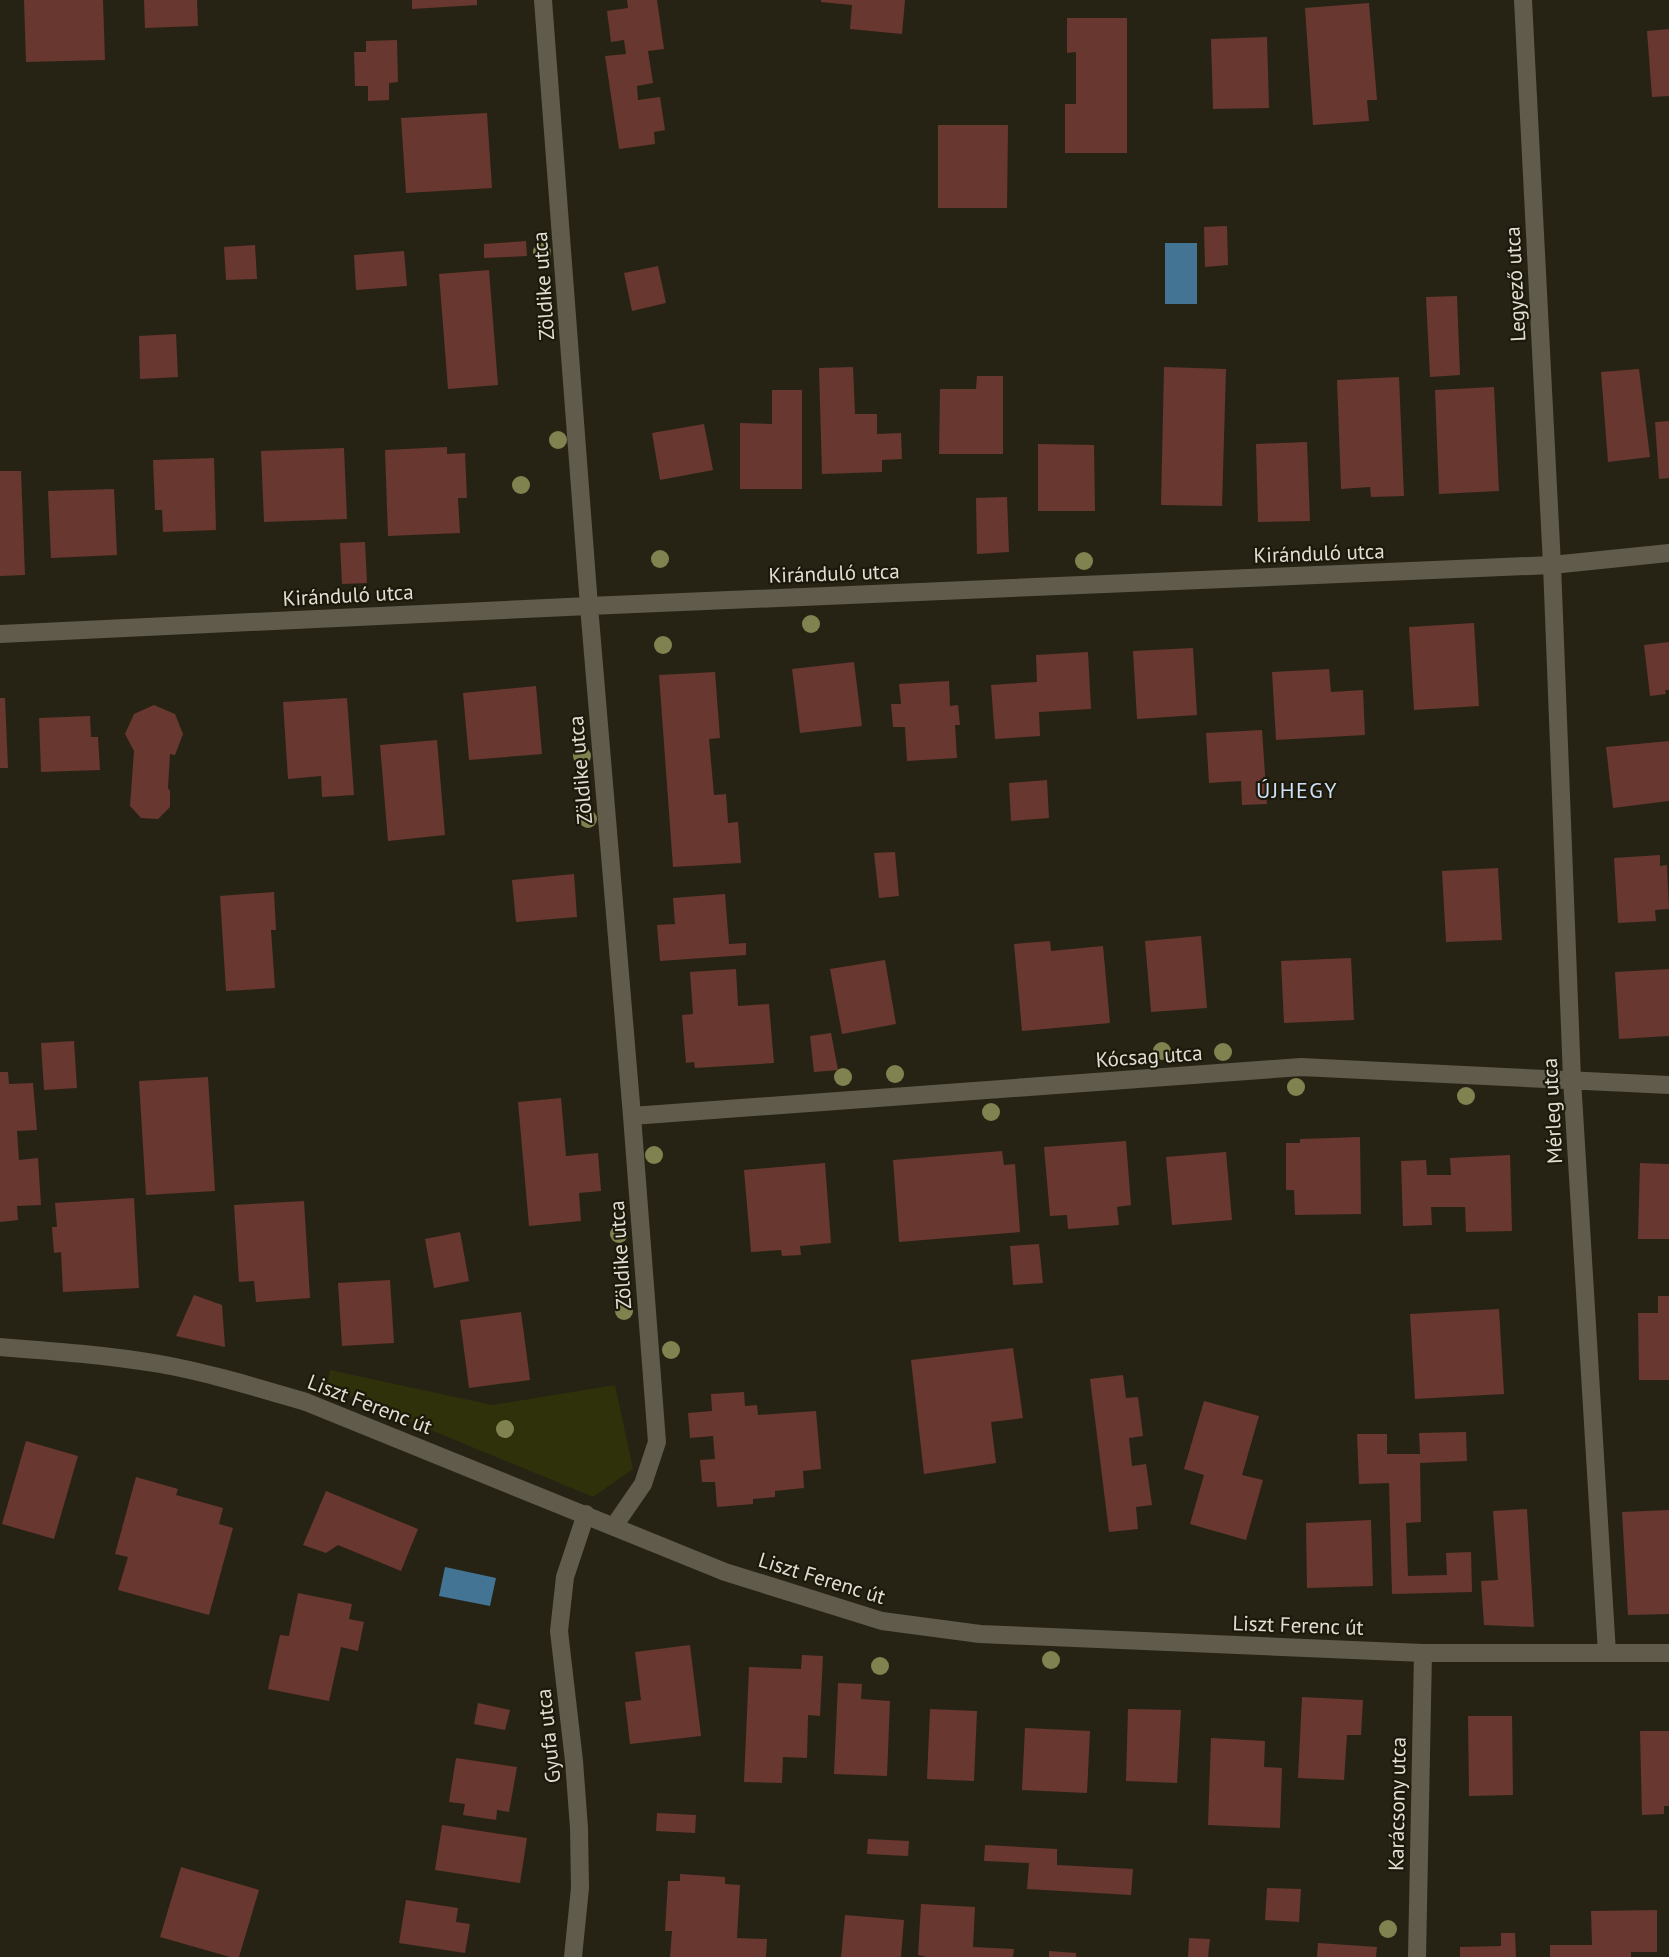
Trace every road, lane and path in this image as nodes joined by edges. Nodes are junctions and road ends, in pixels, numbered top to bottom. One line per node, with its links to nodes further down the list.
1 (543, 0): 5 (street, Zöldike utca)
2 (1523, 0): 4 (street, Legyező utca)
3 (1669, 553): 4 (street, Kiránduló utca)
4 (1552, 565): 5 (street, Kiránduló utca); 7 (street, Mérleg utca)
5 (589, 606): 6 (street, Kiránduló utca); 9 (street, Zöldike utca)
6 (0, 634)
7 (1572, 1079): 8 (street, Kócsag utca); 9 (street, Kócsag utca); 14 (street, Mérleg utca)
8 (1669, 1085)
9 (632, 1116): 12 (street, Zöldike utca)
10 (0, 1347): 11 (street, Liszt Ferenc út)
11 (586, 1514): 12 (street, Liszt Ferenc út); 16 (street, Gyufa utca)
12 (614, 1526): 13 (street, Liszt Ferenc út)
13 (1423, 1653): 14 (street, Liszt Ferenc út); 17 (street, Karácsony utca)
14 (1607, 1653): 15 (street, Liszt Ferenc út)
15 (1669, 1653)
16 (573, 1957)
17 (1417, 1957)

